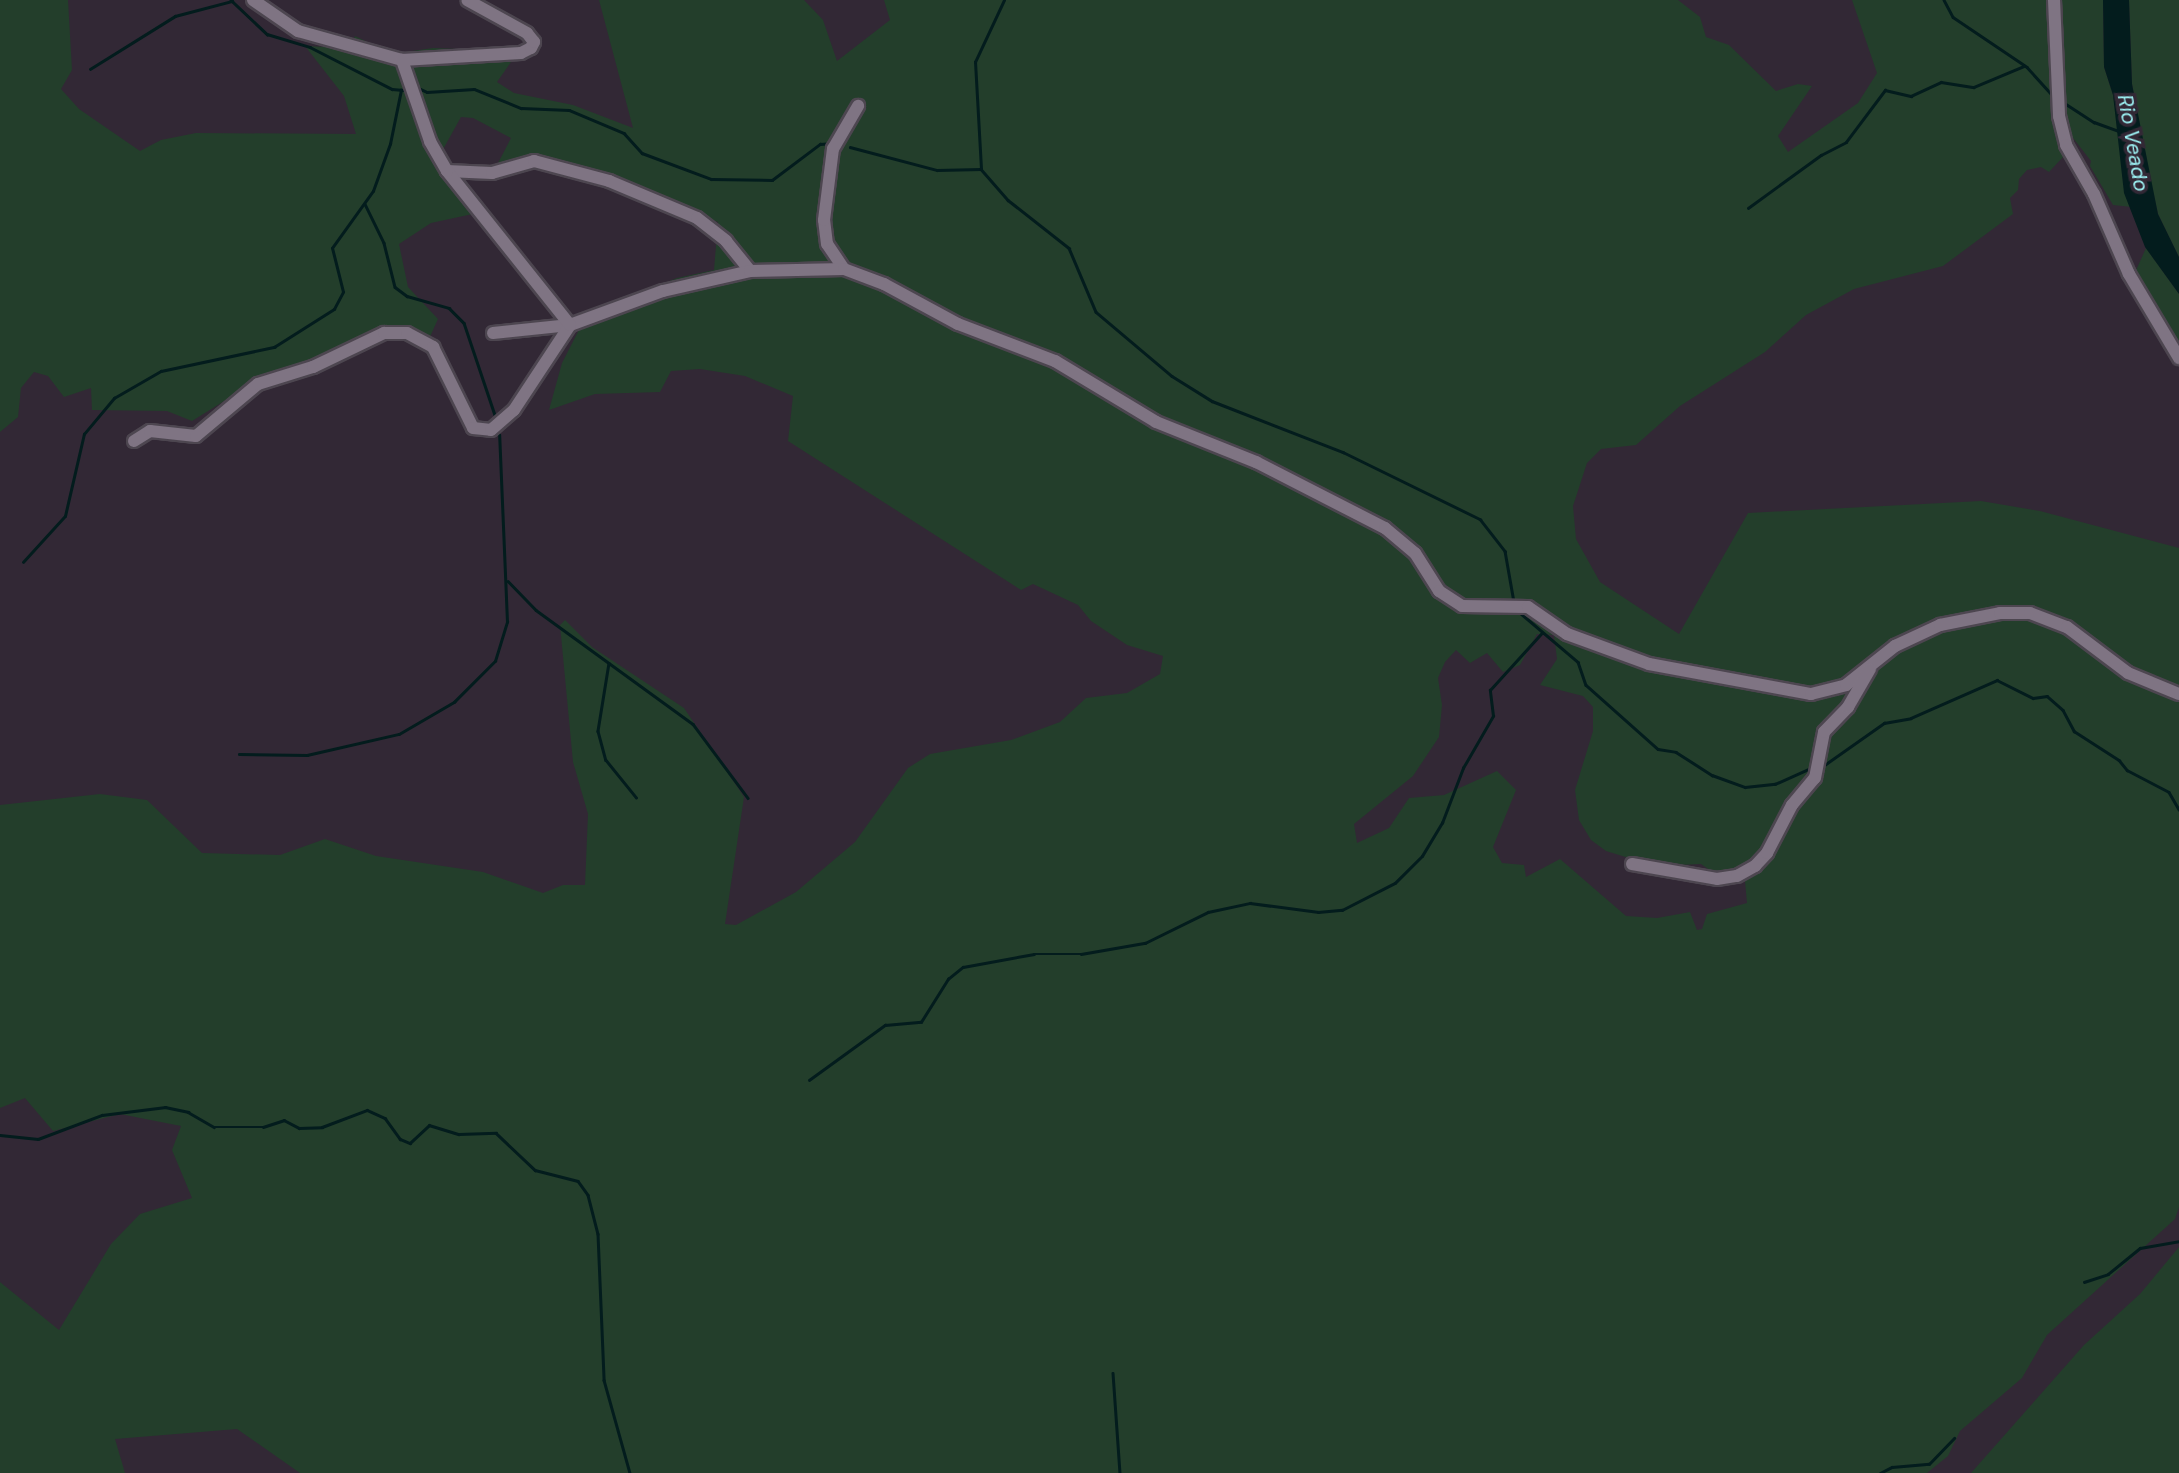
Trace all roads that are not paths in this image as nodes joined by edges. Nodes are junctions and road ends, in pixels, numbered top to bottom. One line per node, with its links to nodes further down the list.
1 (253, 0): 4 (street)
2 (467, 0): 4 (street)
3 (2054, 0): 11 (street)
4 (402, 61): 6 (street)
5 (858, 106): 7 (street)
6 (447, 171): 8 (street); 9 (street)
7 (844, 268): 8 (street); 13 (street)
8 (750, 271): 9 (street)
9 (570, 325): 10 (street); 12 (street)
10 (493, 333)
11 (2179, 358)
12 (134, 441)
13 (1873, 663): 14 (street); 15 (street)
14 (2179, 694)
15 (1632, 863)

